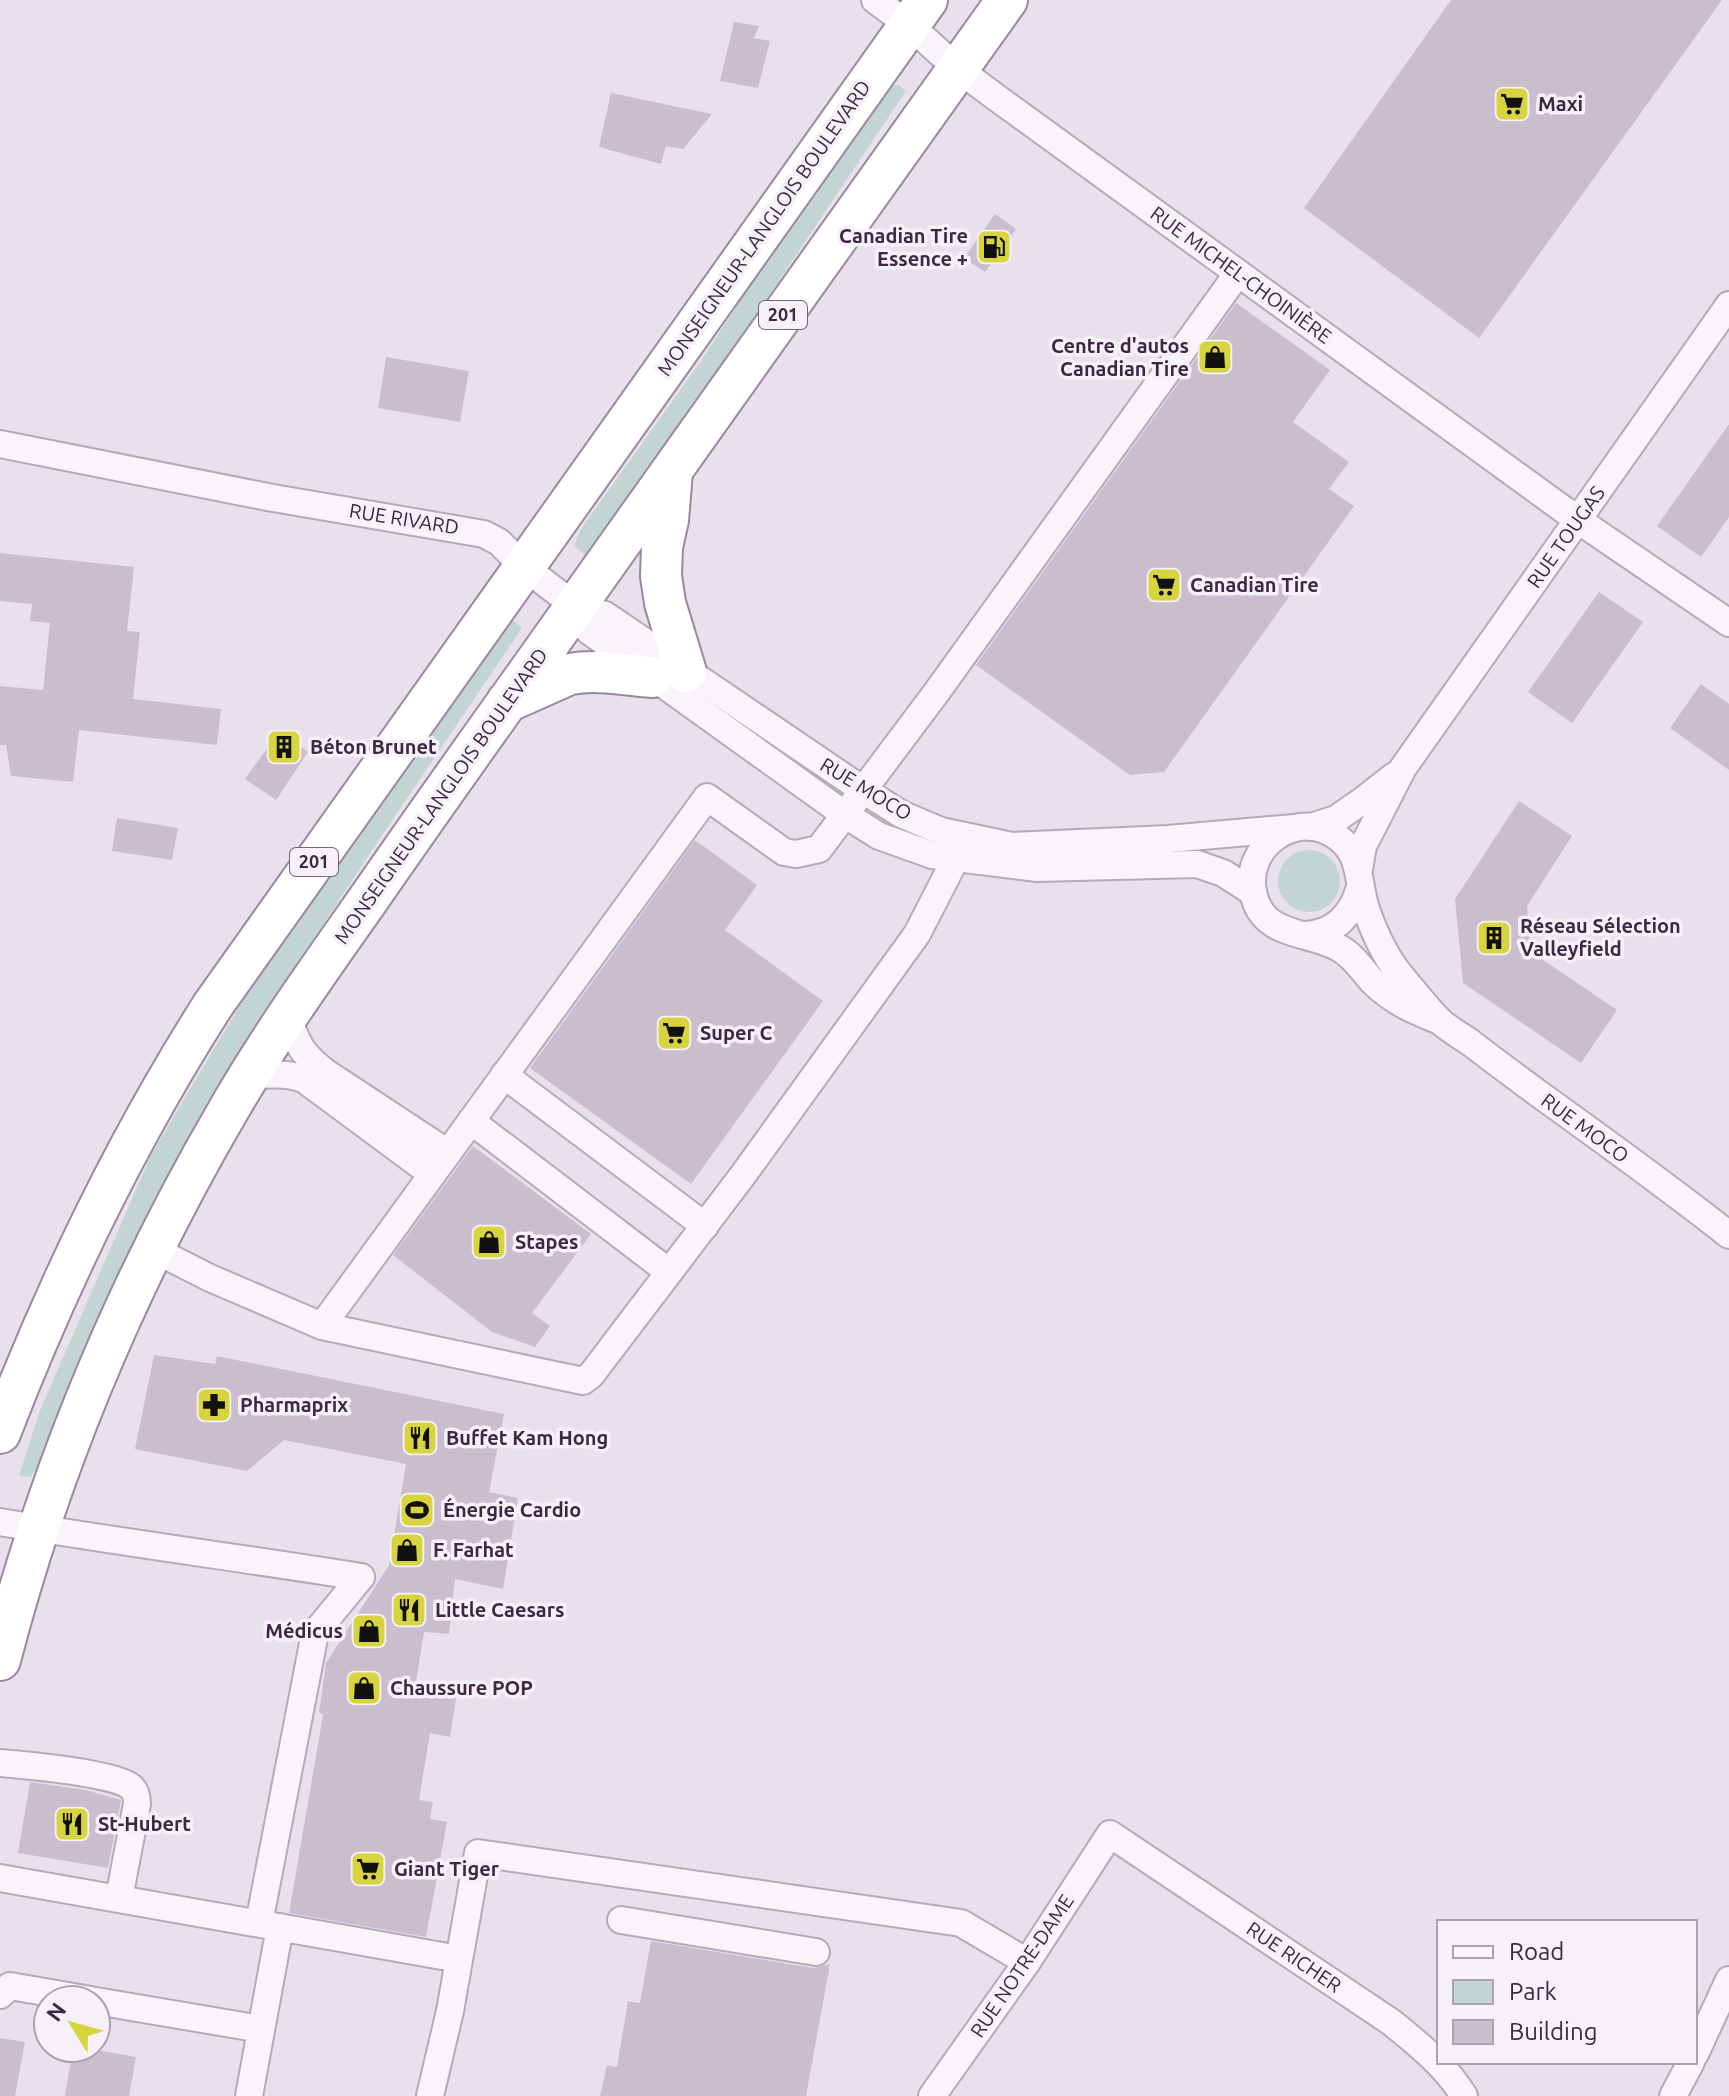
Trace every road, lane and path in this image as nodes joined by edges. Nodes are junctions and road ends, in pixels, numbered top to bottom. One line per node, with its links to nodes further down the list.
1 (875, 0): 3 (street, RUE MICHEL-CHOINIÈRE)
2 (1007, 0): 4 (highway, MONSEIGNEUR-LANGLOIS BOULEVARD / 201)
3 (918, 12): 4 (street, RUE MICHEL-CHOINIÈRE); 10 (highway, MONSEIGNEUR-LANGLOIS BOULEVARD / 201)
4 (958, 69): 5 (street, RUE MICHEL-CHOINIÈRE); 8 (highway, MONSEIGNEUR-LANGLOIS BOULEVARD / 201)
5 (1238, 273): 9 (street, RUE MICHEL-CHOINIÈRE); 16 (street)
6 (1729, 305): 9 (street, RUE TOUGAS)
7 (0, 444): 10 (street, RUE RIVARD)
8 (672, 471): 11 (highway, MONSEIGNEUR-LANGLOIS BOULEVARD / 201); 13 (highway)
9 (1578, 520): 12 (street, RUE MICHEL-CHOINIÈRE); 15 (street, RUE TOUGAS)
10 (523, 566): 11 (street, RUE MOCO); 34 (highway, MONSEIGNEUR-LANGLOIS BOULEVARD / 201)
11 (575, 606): 13 (street, RUE MOCO); 14 (highway, MONSEIGNEUR-LANGLOIS BOULEVARD / 201)
12 (1729, 623)
13 (669, 674): 14 (highway); 16 (street, RUE MOCO); 17 (street, RUE MOCO)
14 (507, 702): 23 (highway, MONSEIGNEUR-LANGLOIS BOULEVARD / 201)
15 (1403, 768): 18 (street, RUE TOUGAS); 20 (street, RUE TOUGAS)
16 (863, 790): 17 (street); 19 (street, RUE MOCO)
17 (844, 814): 19 (street, RUE MOCO); 26 (street)
18 (1303, 827): 19 (street, RUE MOCO); 20 (street, RUE MOCO); 21 (street)
19 (957, 846): 21 (street, RUE MOCO); 29 (street)
20 (1359, 878): 22 (street); 24 (street, RUE MOCO)
21 (1253, 892): 22 (street, RUE MOCO)
22 (1298, 935): 24 (street, RUE MOCO)
23 (287, 1017): 25 (highway, MONSEIGNEUR-LANGLOIS BOULEVARD / 201); 28 (street)
24 (1440, 1021): 30 (street, RUE MOCO)
25 (250, 1075): 28 (street); 31 (highway, MONSEIGNEUR-LANGLOIS BOULEVARD / 201)
26 (504, 1075): 27 (street); 29 (street)
27 (471, 1121): 28 (street); 32 (street)
28 (440, 1164): 33 (street)
29 (705, 1226): 32 (street)
30 (1729, 1235)
31 (153, 1249): 33 (street); 36 (highway, MONSEIGNEUR-LANGLOIS BOULEVARD / 201)
32 (669, 1272): 33 (street)
33 (322, 1326)
34 (0, 1433)
35 (0, 1522): 36 (street)
36 (39, 1529): 37 (highway, MONSEIGNEUR-LANGLOIS BOULEVARD / 201); 43 (street)
37 (0, 1660)
38 (0, 1763): 41 (street)
39 (1110, 1834): 46 (street, RUE NOTRE-DAME); 53 (street, RUE RICHER)
40 (0, 1878): 41 (street)
41 (119, 1898): 43 (street)
42 (621, 1920): 44 (street)
43 (270, 1925): 45 (street); 51 (street)
44 (816, 1952)
45 (459, 1959): 46 (street); 57 (street)
46 (1027, 1962): 58 (street, RUE NOTRE-DAME)
47 (1729, 1980): 52 (street)
48 (32, 1990): 49 (street)
49 (0, 1995)
50 (112, 2003): 51 (street)
51 (261, 2029): 56 (street)
52 (1697, 2050)
53 (1437, 2061)
54 (1440, 2064): 59 (street, RUE RICHER)
55 (1690, 2064): 60 (street)
56 (249, 2096)
57 (430, 2096)
58 (932, 2096)
59 (1464, 2096)
60 (1673, 2096)

